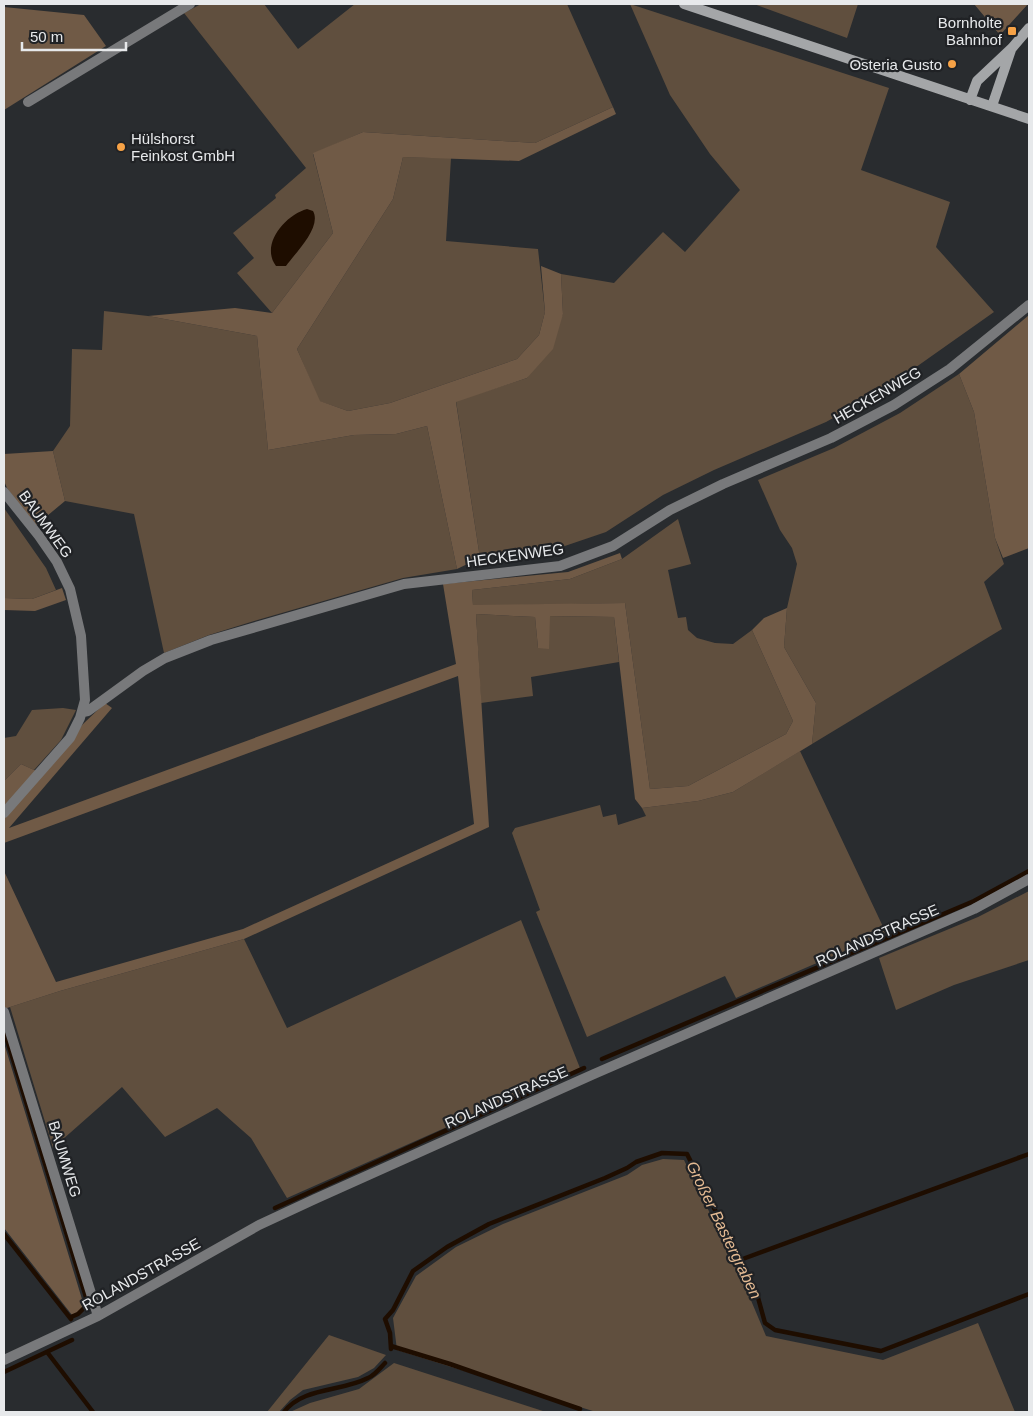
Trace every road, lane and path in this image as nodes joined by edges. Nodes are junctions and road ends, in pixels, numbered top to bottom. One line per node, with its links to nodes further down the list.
1 (190, 4): 6 (street)
2 (684, 4): 5 (main road)
3 (1029, 28): 4 (main road)
4 (1012, 48): 5 (main road); 7 (main road)
5 (970, 100): 7 (main road)
6 (28, 102)
7 (992, 106): 8 (main road)
8 (1029, 119)
9 (1029, 305): 11 (street, HECKENWEG)
10 (4, 492): 11 (street, BAUMWEG)
11 (82, 712): 12 (street, BAUMWEG)
12 (4, 813)
13 (1029, 879): 15 (street, ROLANDSTRASSE)
14 (4, 1012): 15 (street, BAUMWEG)
15 (98, 1316): 16 (street, ROLANDSTRASSE)
16 (4, 1360)

